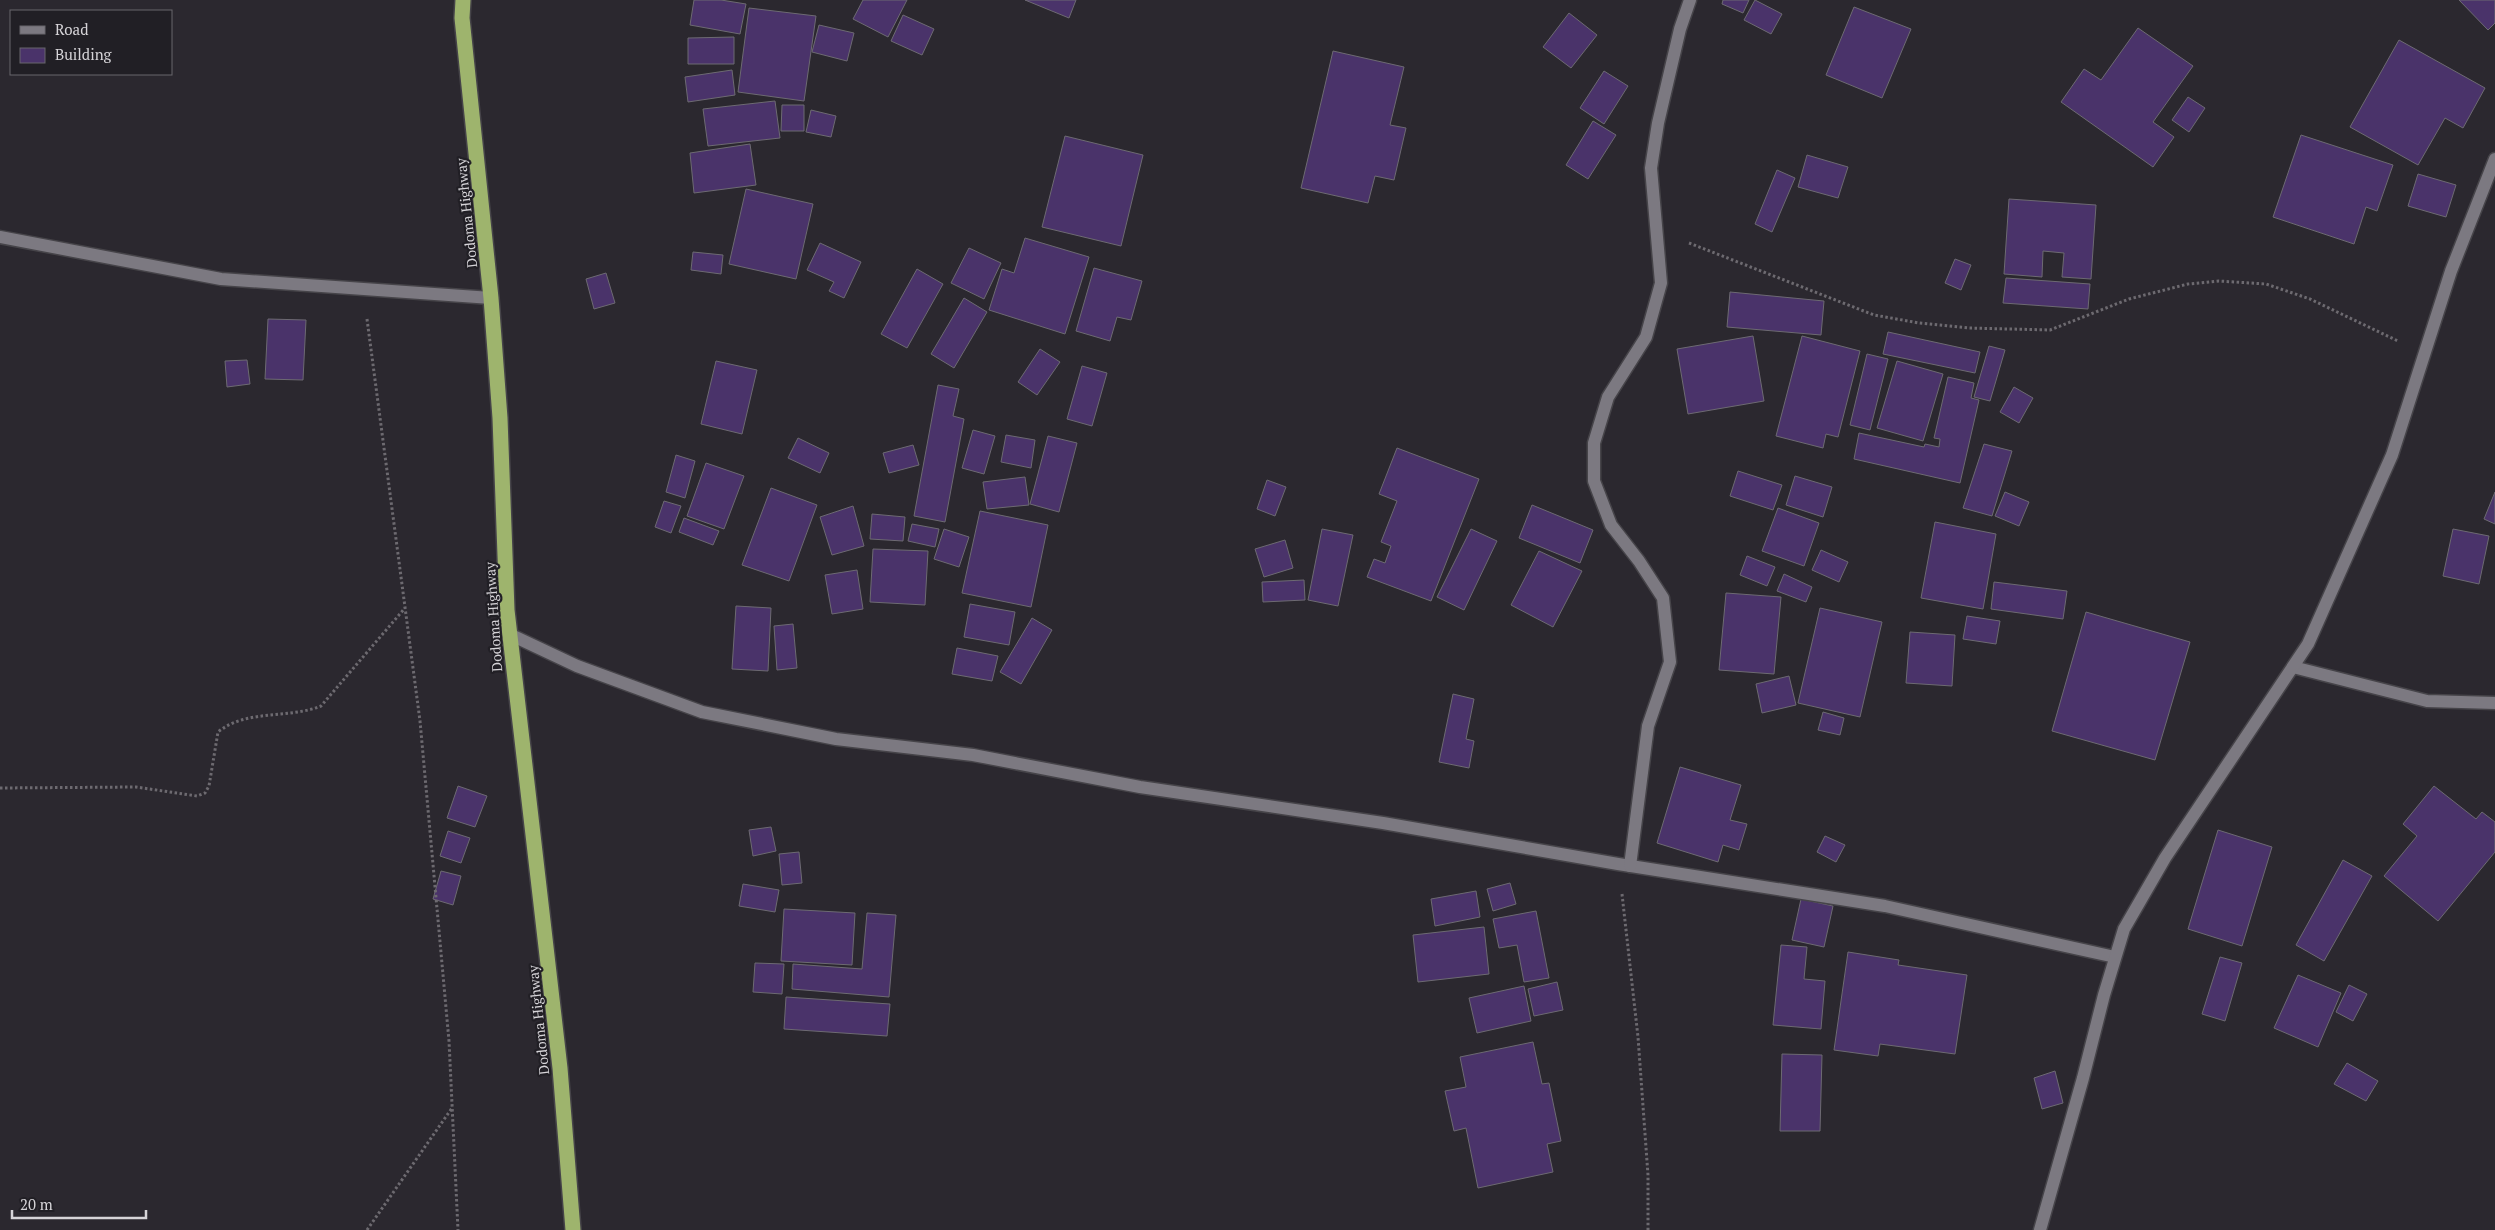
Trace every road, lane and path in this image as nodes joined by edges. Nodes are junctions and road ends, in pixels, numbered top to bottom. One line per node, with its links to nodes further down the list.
1 (463, 0): 7 (highway, Dodoma Highway)
2 (1690, 0): 4 (street)
3 (2495, 159): 8 (street)
4 (1658, 232): 8 (path); 14 (street)
5 (0, 237): 6 (street)
6 (363, 289): 7 (street); 9 (path)
7 (491, 298): 10 (highway, Dodoma Highway)
8 (2424, 354): 11 (street)
9 (405, 607): 13 (path); 16 (path)
10 (509, 634): 14 (street); 19 (highway, Dodoma Highway)
11 (2293, 667): 12 (street); 15 (street)
12 (2495, 703)
13 (0, 788)
14 (1624, 865): 15 (street); 20 (path)
15 (2115, 958): 21 (street)
16 (452, 1107): 17 (path); 18 (path)
17 (367, 1230)
18 (458, 1230)
19 (572, 1230)
20 (1648, 1230)
21 (2040, 1230)

